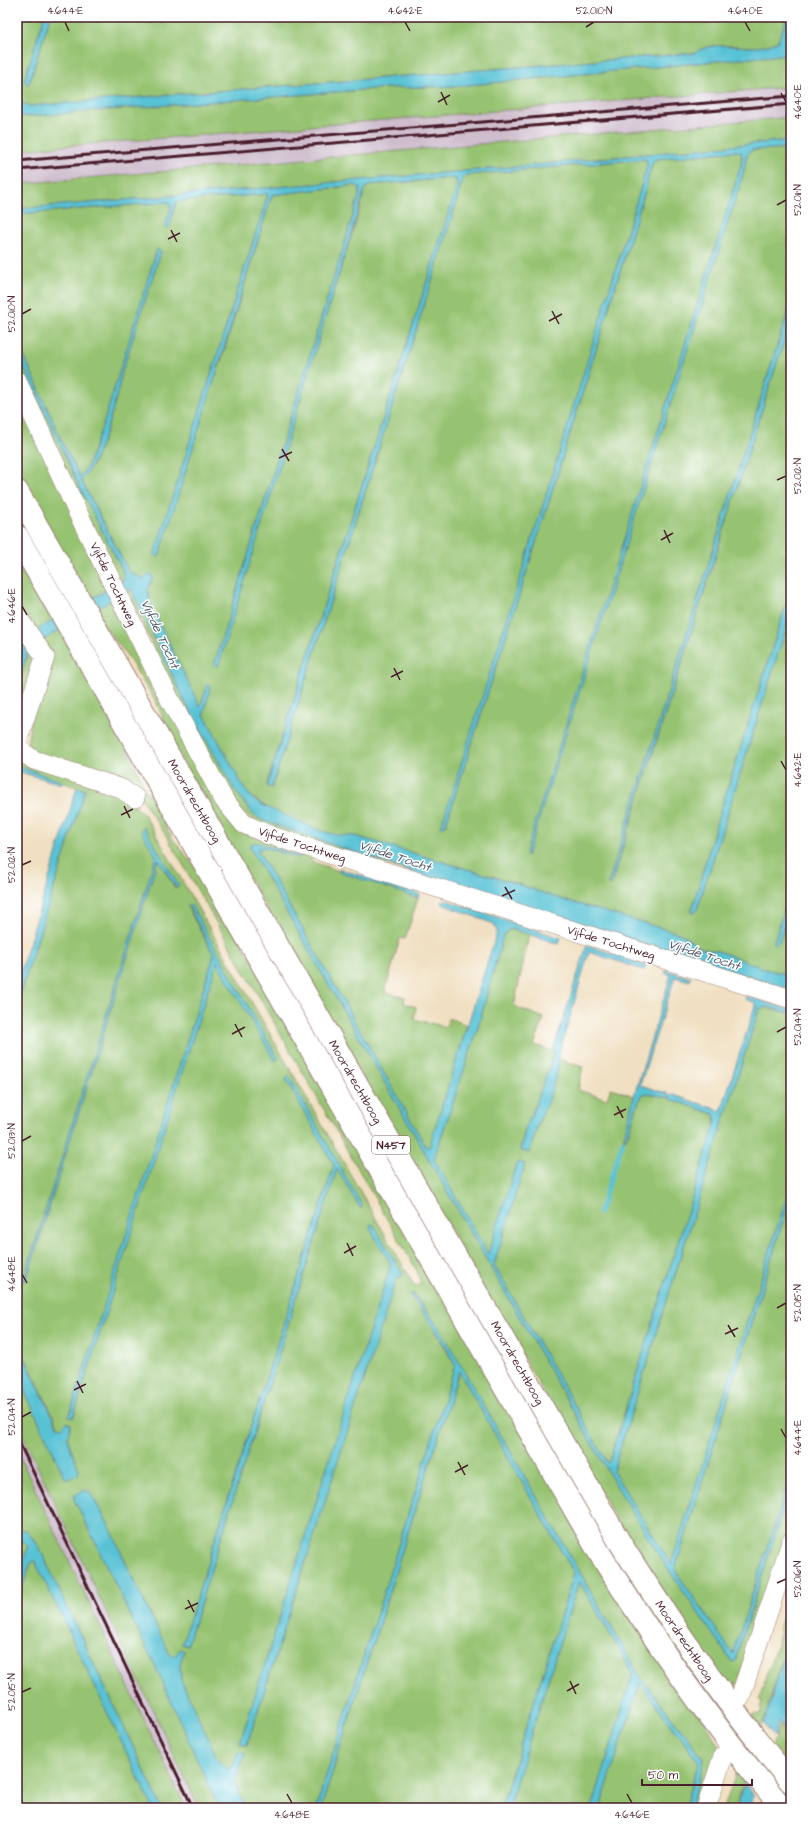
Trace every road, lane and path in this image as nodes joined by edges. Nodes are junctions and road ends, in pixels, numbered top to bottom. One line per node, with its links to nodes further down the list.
1 (17, 381): 8 (street, Vijfde Tochtweg)
2 (17, 491): 12 (main road, Moordrechtboog / N457)
3 (17, 536): 14 (main road, Moordrechtboog / N457)
4 (17, 616): 5 (street)
5 (17, 742)
6 (17, 748): 7 (street)
7 (135, 798)
8 (791, 999)
9 (791, 1542): 10 (street)
10 (740, 1698)
11 (723, 1756): 13 (street)
12 (791, 1782)
13 (706, 1808)
14 (783, 1808)

